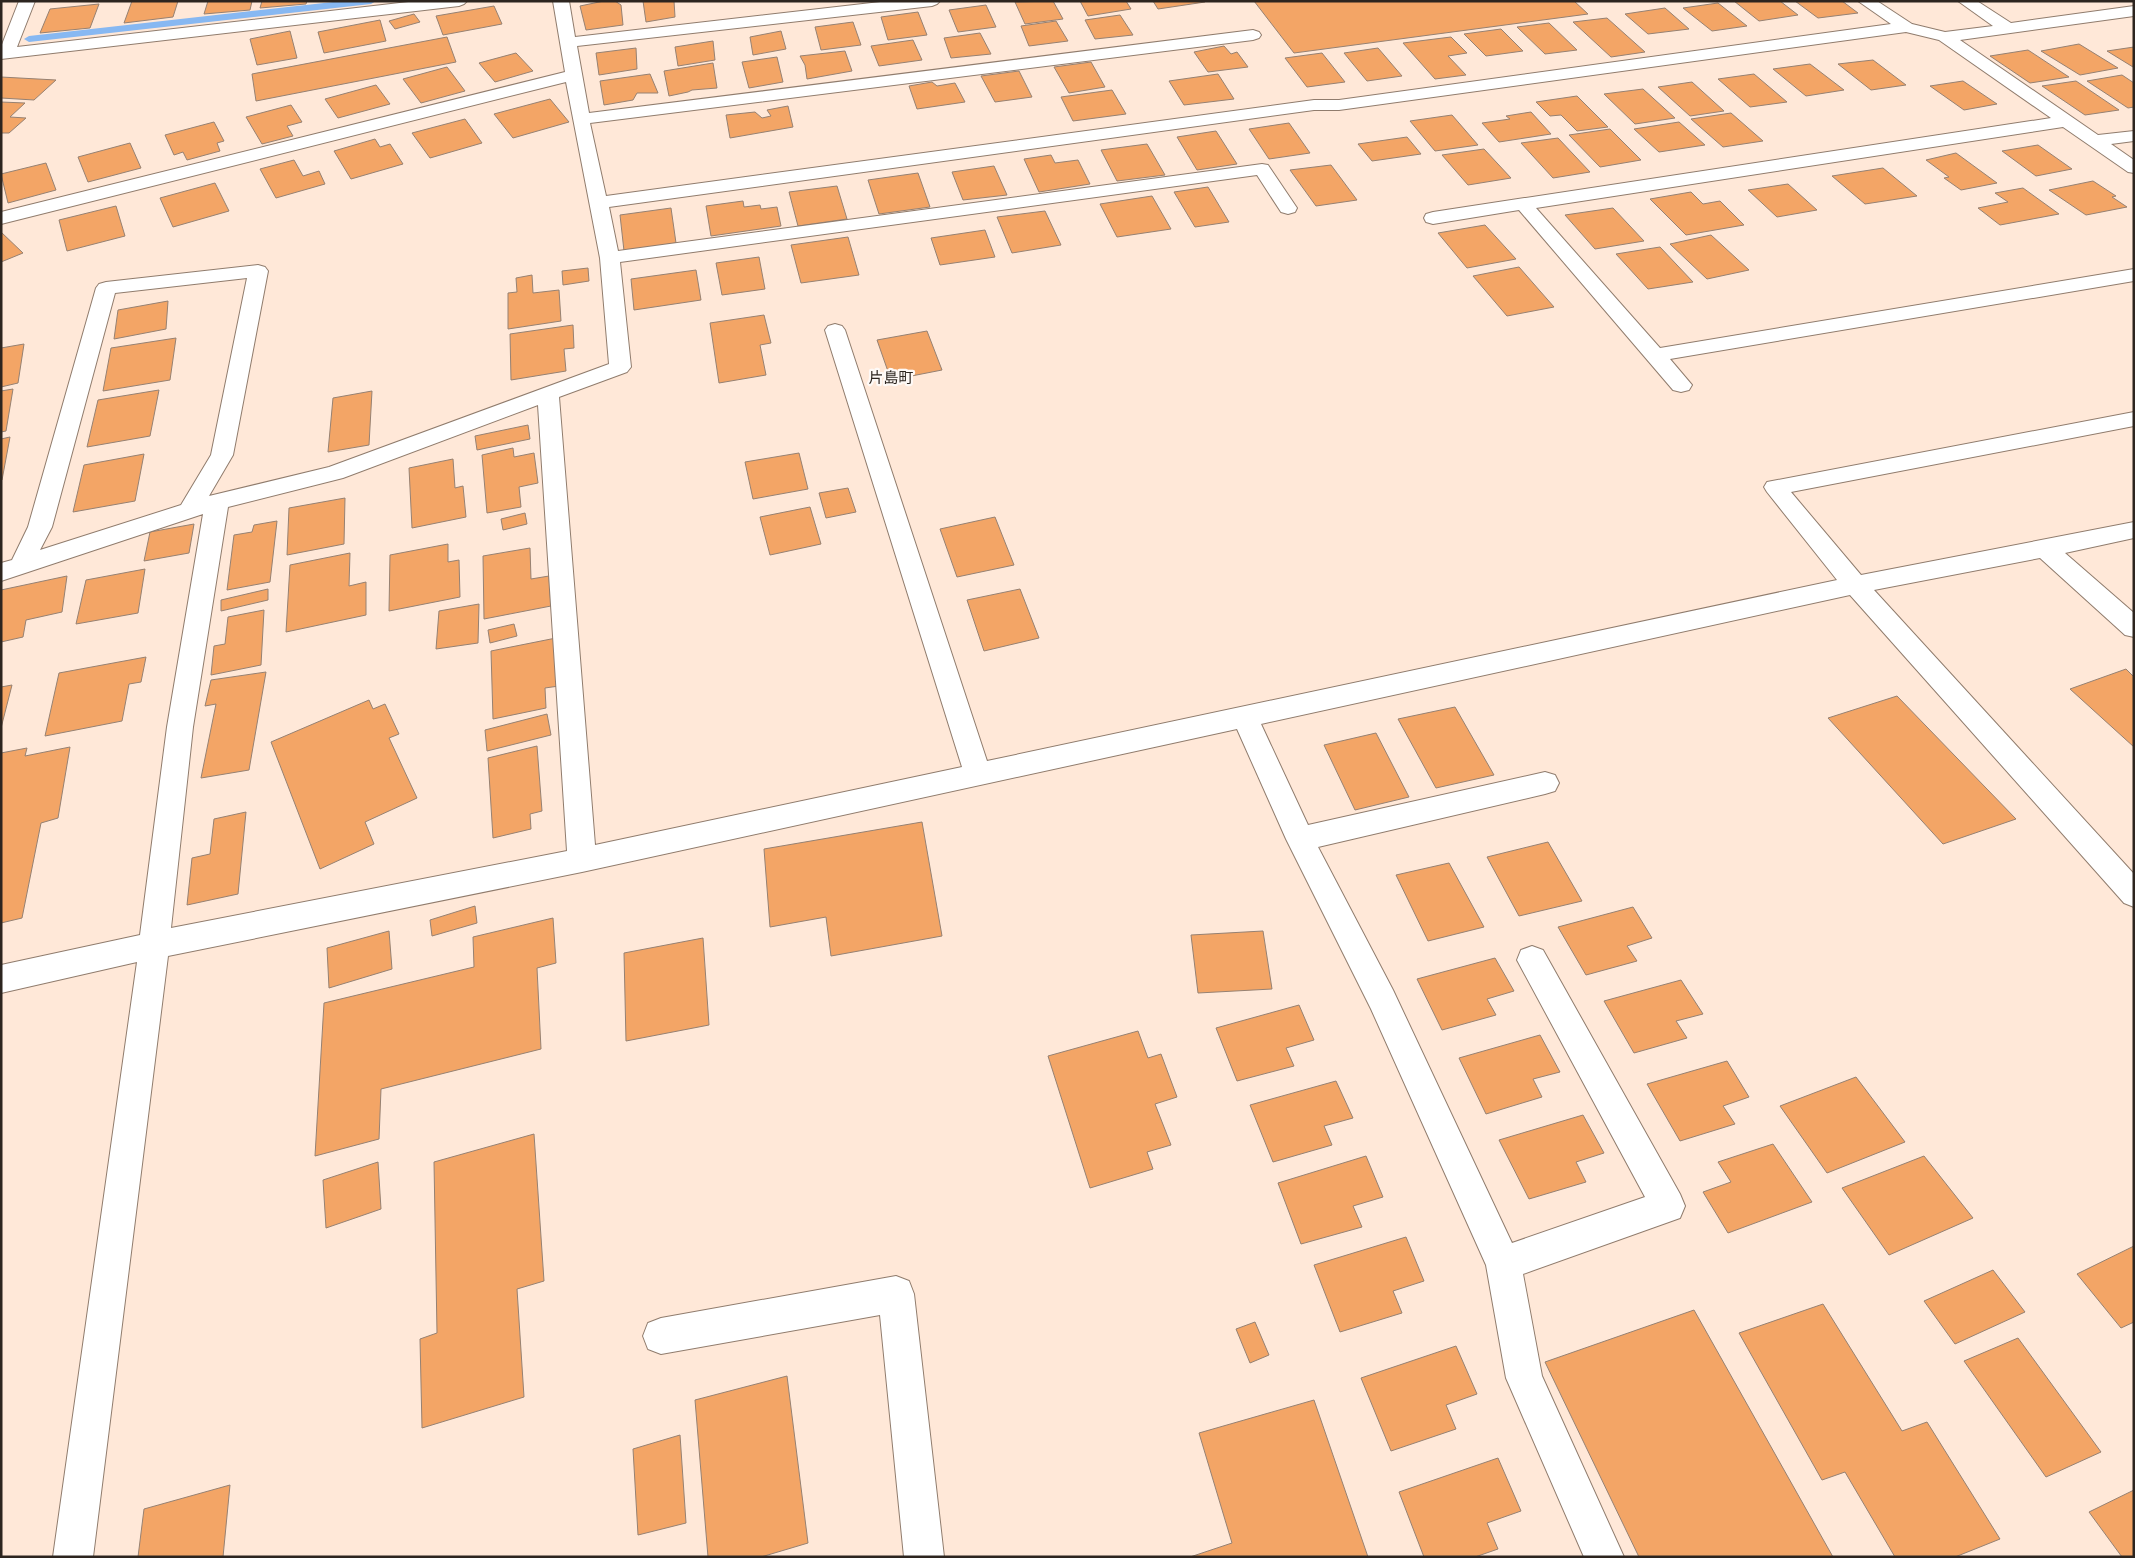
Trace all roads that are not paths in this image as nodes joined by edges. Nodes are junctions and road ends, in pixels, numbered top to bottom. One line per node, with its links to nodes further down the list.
1 (27, 1): 13 (street)
2 (459, 1): 13 (street)
3 (561, 1): 12 (street)
4 (932, 1): 12 (street)
5 (1866, 1): 8 (street)
6 (1966, 1): 9 (street)
7 (2134, 11): 9 (street)
8 (1906, 27): 11 (street); 20 (street)
9 (2008, 28): 11 (street)
10 (1253, 35): 15 (street)
11 (1945, 37): 16 (street)
12 (570, 42): 14 (street)
13 (4, 54)
14 (574, 75): 15 (street); 23 (street)
15 (582, 119): 20 (street)
16 (2066, 121): 18 (street); 21 (street)
17 (2134, 136): 18 (street)
18 (2095, 142): 19 (street)
19 (2134, 168)
20 (598, 203): 25 (street)
21 (1523, 204): 24 (street); 28 (street)
22 (1288, 208): 25 (street)
23 (1, 218)
24 (1433, 218)
25 (610, 258): 30 (street)
26 (2134, 275): 28 (street)
27 (835, 330): 40 (street)
28 (1655, 355): 29 (street)
29 (1681, 385)
30 (548, 395): 32 (street); 43 (street)
31 (2134, 419): 37 (street)
32 (217, 502): 33 (street); 45 (street)
33 (190, 509): 36 (street); 36 (street)
34 (2134, 530): 35 (street)
35 (2045, 549): 37 (street); 38 (street)
36 (11, 568)
37 (1855, 585): 39 (street); 44 (street)
38 (2134, 628)
39 (1245, 718): 40 (street); 42 (street)
40 (978, 774): 43 (street)
41 (1545, 783): 42 (street)
42 (1300, 839): 48 (street)
43 (582, 860): 45 (street)
44 (2134, 894)
45 (154, 945): 47 (street); 50 (street)
46 (1532, 960): 48 (street)
47 (1, 979)
48 (1503, 1263): 52 (street)
49 (661, 1336): 51 (street)
50 (73, 1557)
51 (924, 1557)
52 (1604, 1557)

